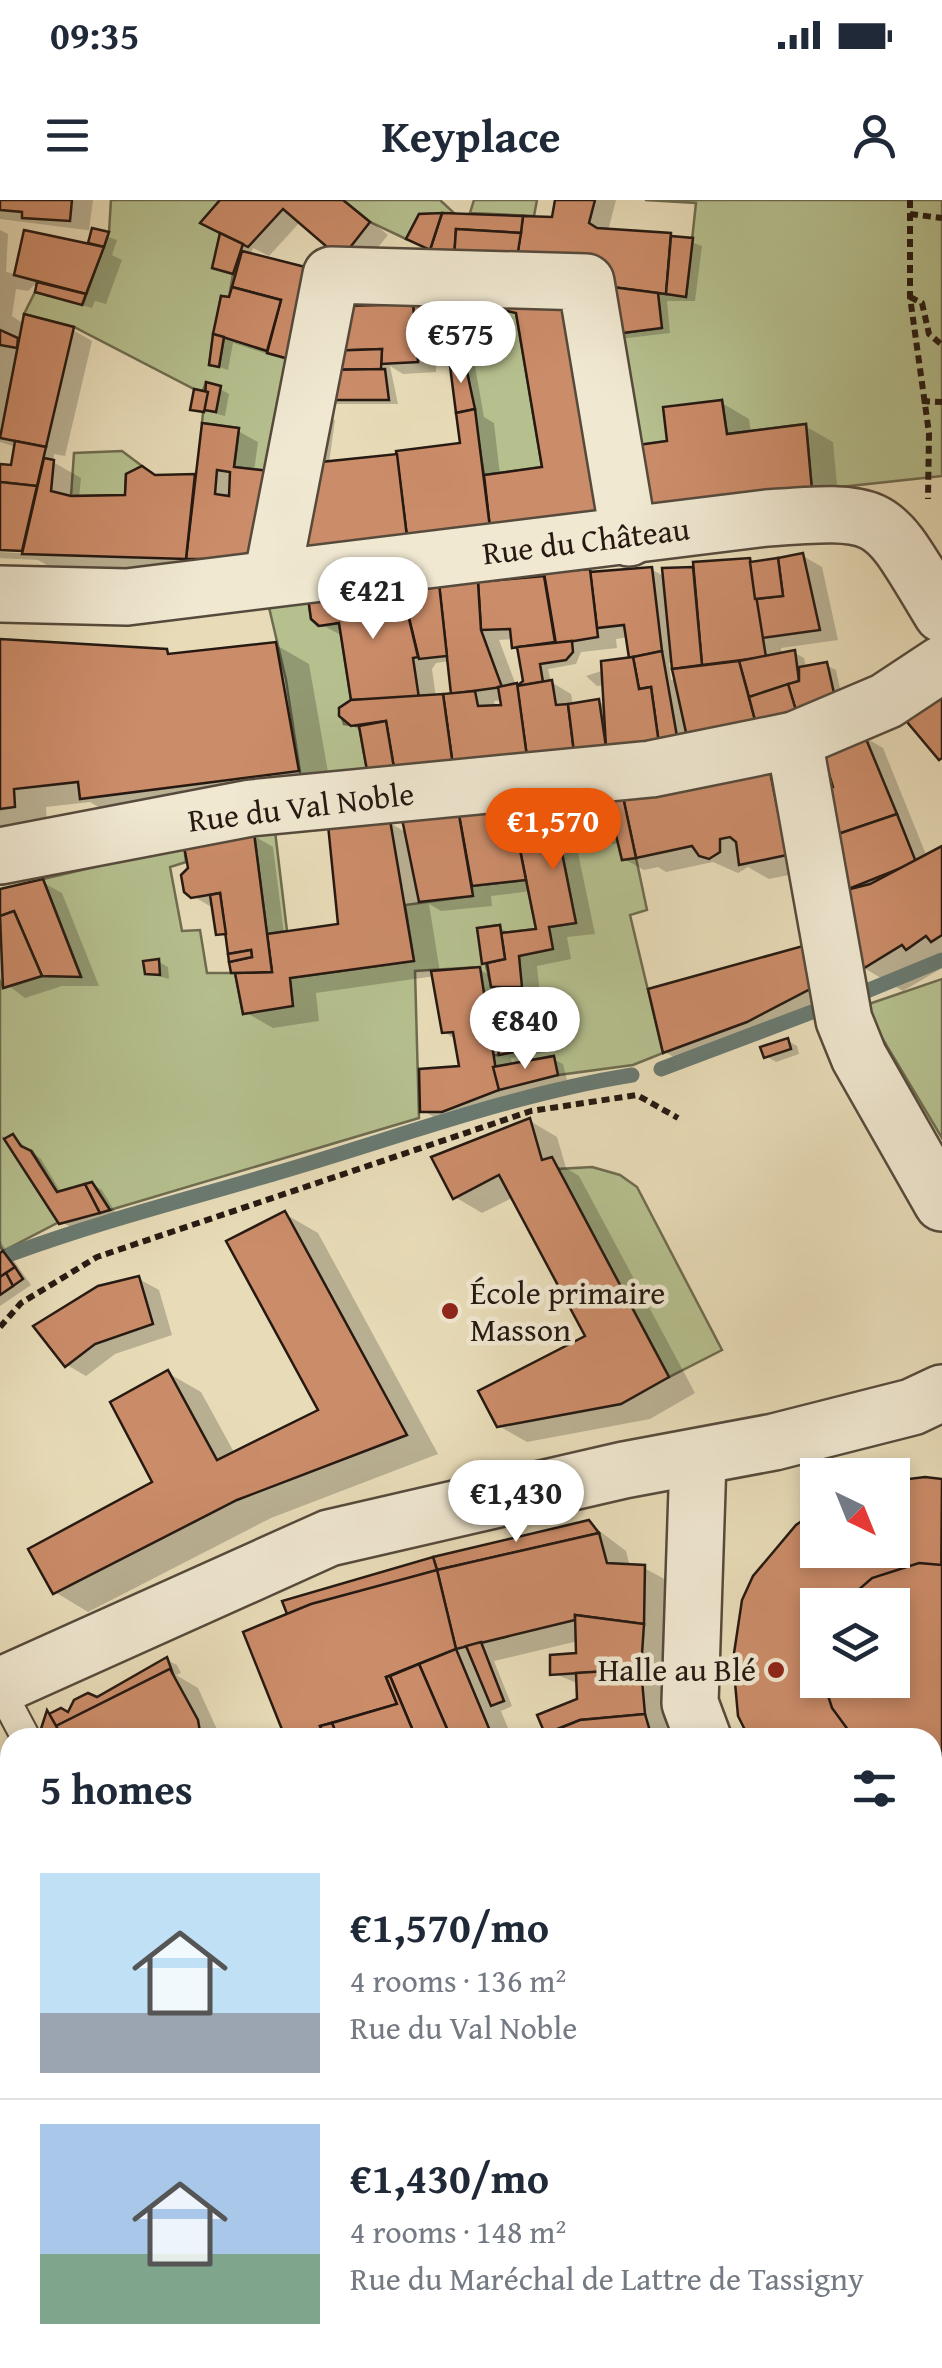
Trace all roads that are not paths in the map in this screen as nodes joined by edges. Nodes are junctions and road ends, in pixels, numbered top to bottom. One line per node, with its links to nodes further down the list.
1 (629, 538): 2 (street, Rue du Château); 2 (street); 4 (street, Rue du Château)
2 (272, 578): 3 (street, Rue du Château)
3 (0, 594)
4 (931, 596)
5 (942, 664): 6 (street, Rue du Val Noble)
6 (794, 740): 7 (street, Rue du Val Noble); 8 (street)
7 (0, 856)
8 (942, 1202)
9 (942, 1393): 10 (street)
10 (698, 1459): 11 (street); 13 (street)
11 (0, 1687): 12 (lane)
12 (21, 1728)
13 (699, 1728)

